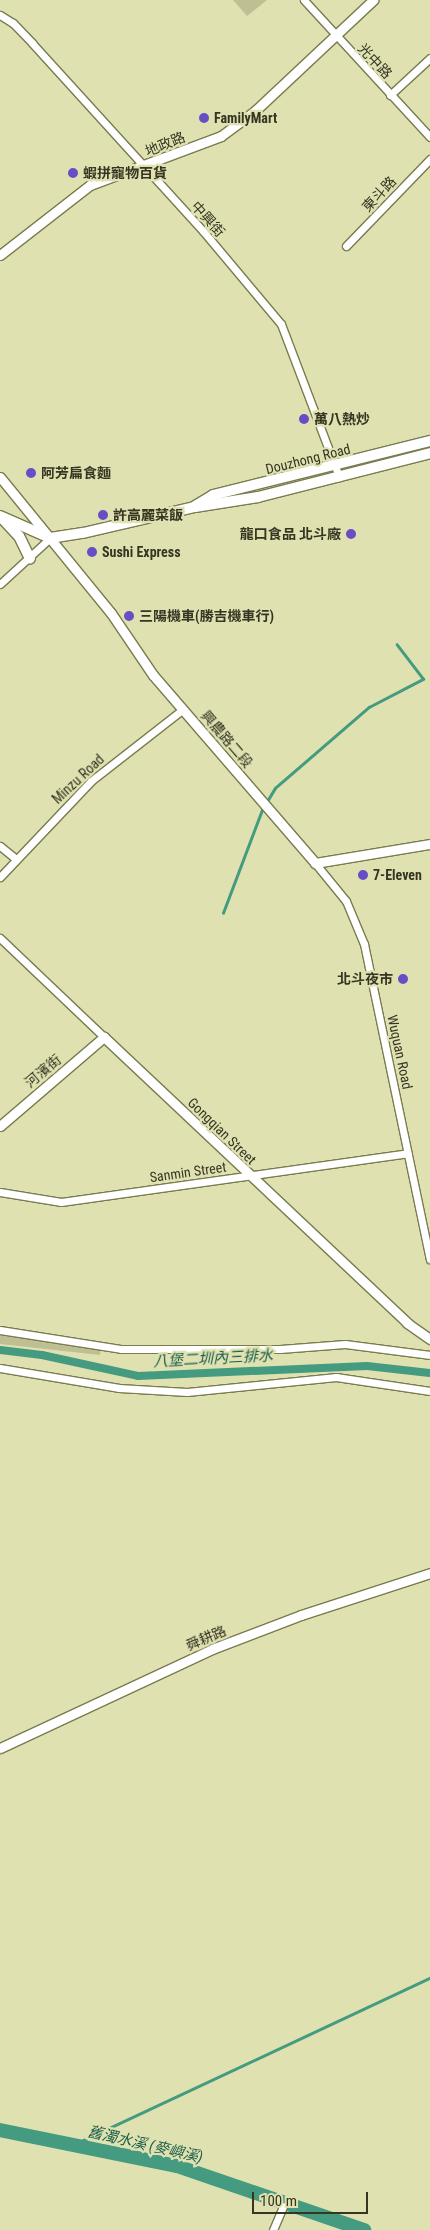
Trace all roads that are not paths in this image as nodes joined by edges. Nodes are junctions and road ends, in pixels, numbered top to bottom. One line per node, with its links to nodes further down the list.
1 (304, 0): 4 (street, 光中路)
2 (373, 0): 4 (street, 地政路)
3 (0, 15): 9 (street, 中興街)
4 (334, 36): 6 (street, 光中路); 9 (street, 地政路)
5 (430, 58): 6 (street)
6 (390, 95): 7 (street, 光中路)
7 (430, 137)
8 (430, 159): 10 (street, 東斗路)
9 (142, 168): 11 (street, 地政路); 14 (street, 中興街)
10 (346, 246)
11 (0, 255)
12 (430, 441): 14 (main road, Douzhong Road)
13 (430, 454): 15 (main road, Douzhong Road)
14 (336, 466): 15 (street, 中興街); 17 (main road, Douzhong Road)
15 (339, 477): 17 (main road, Douzhong Road)
16 (0, 478): 19 (street, 興農路二段)
17 (194, 506): 19 (main road, Douzhong Road)
18 (0, 516): 19 (main road); 20 (main road)
19 (50, 538): 20 (street); 22 (street, 興農路二段)
20 (30, 559): 21 (street)
21 (0, 584)
22 (182, 709): 25 (street, Minzu Road); 26 (street, 興農路二段)
23 (430, 844): 26 (street)
24 (0, 846): 25 (street)
25 (16, 859): 27 (street, Minzu Road)
26 (315, 862): 31 (street, Wuquan Road)
27 (0, 878)
28 (0, 938): 29 (street, Gongqian Street)
29 (104, 1037): 30 (street, 河濱街); 32 (street, Gongqian Street)
30 (1, 1123)
31 (408, 1153): 32 (street, Sanmin Street); 34 (street, Wuquan Road)
32 (250, 1176): 33 (street, Sanmin Street); 36 (street, Gongqian Street)
33 (0, 1192)
34 (430, 1259)
35 (0, 1330): 37 (street)
36 (430, 1340)
37 (430, 1355)
38 (0, 1368): 39 (street)
39 (430, 1391)
40 (430, 1573): 41 (street, 舜耕路)
41 (0, 1748)
42 (283, 2206): 43 (street)
43 (273, 2230)

